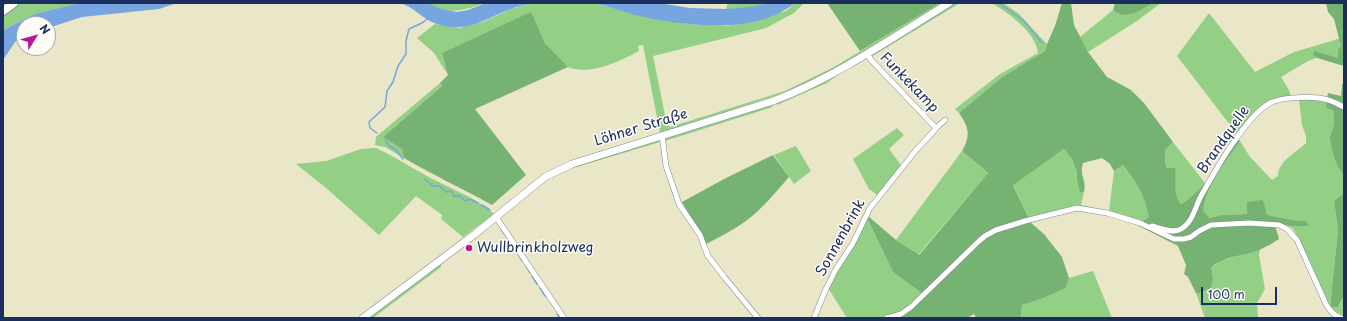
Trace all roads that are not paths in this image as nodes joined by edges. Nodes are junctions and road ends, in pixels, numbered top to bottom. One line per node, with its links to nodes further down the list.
1 (14, 3): 3 (main road)
2 (949, 3): 4 (main road, Löhner Straße)
3 (3, 12)
4 (867, 54): 7 (street, Funkekamp); 8 (main road, Löhner Straße)
5 (1344, 107): 10 (street, Brandquelle)
6 (945, 120): 7 (street, Sonnenbrink)
7 (936, 128): 14 (street, Sonnenbrink)
8 (662, 135): 9 (main road, Löhner Straße); 13 (street)
9 (496, 217): 11 (main road, Löhner Straße); 12 (street)
10 (1147, 225): 15 (street); 16 (street)
11 (363, 318)
12 (564, 318)
13 (758, 318)
14 (814, 318)
15 (887, 318)
16 (1341, 318)

